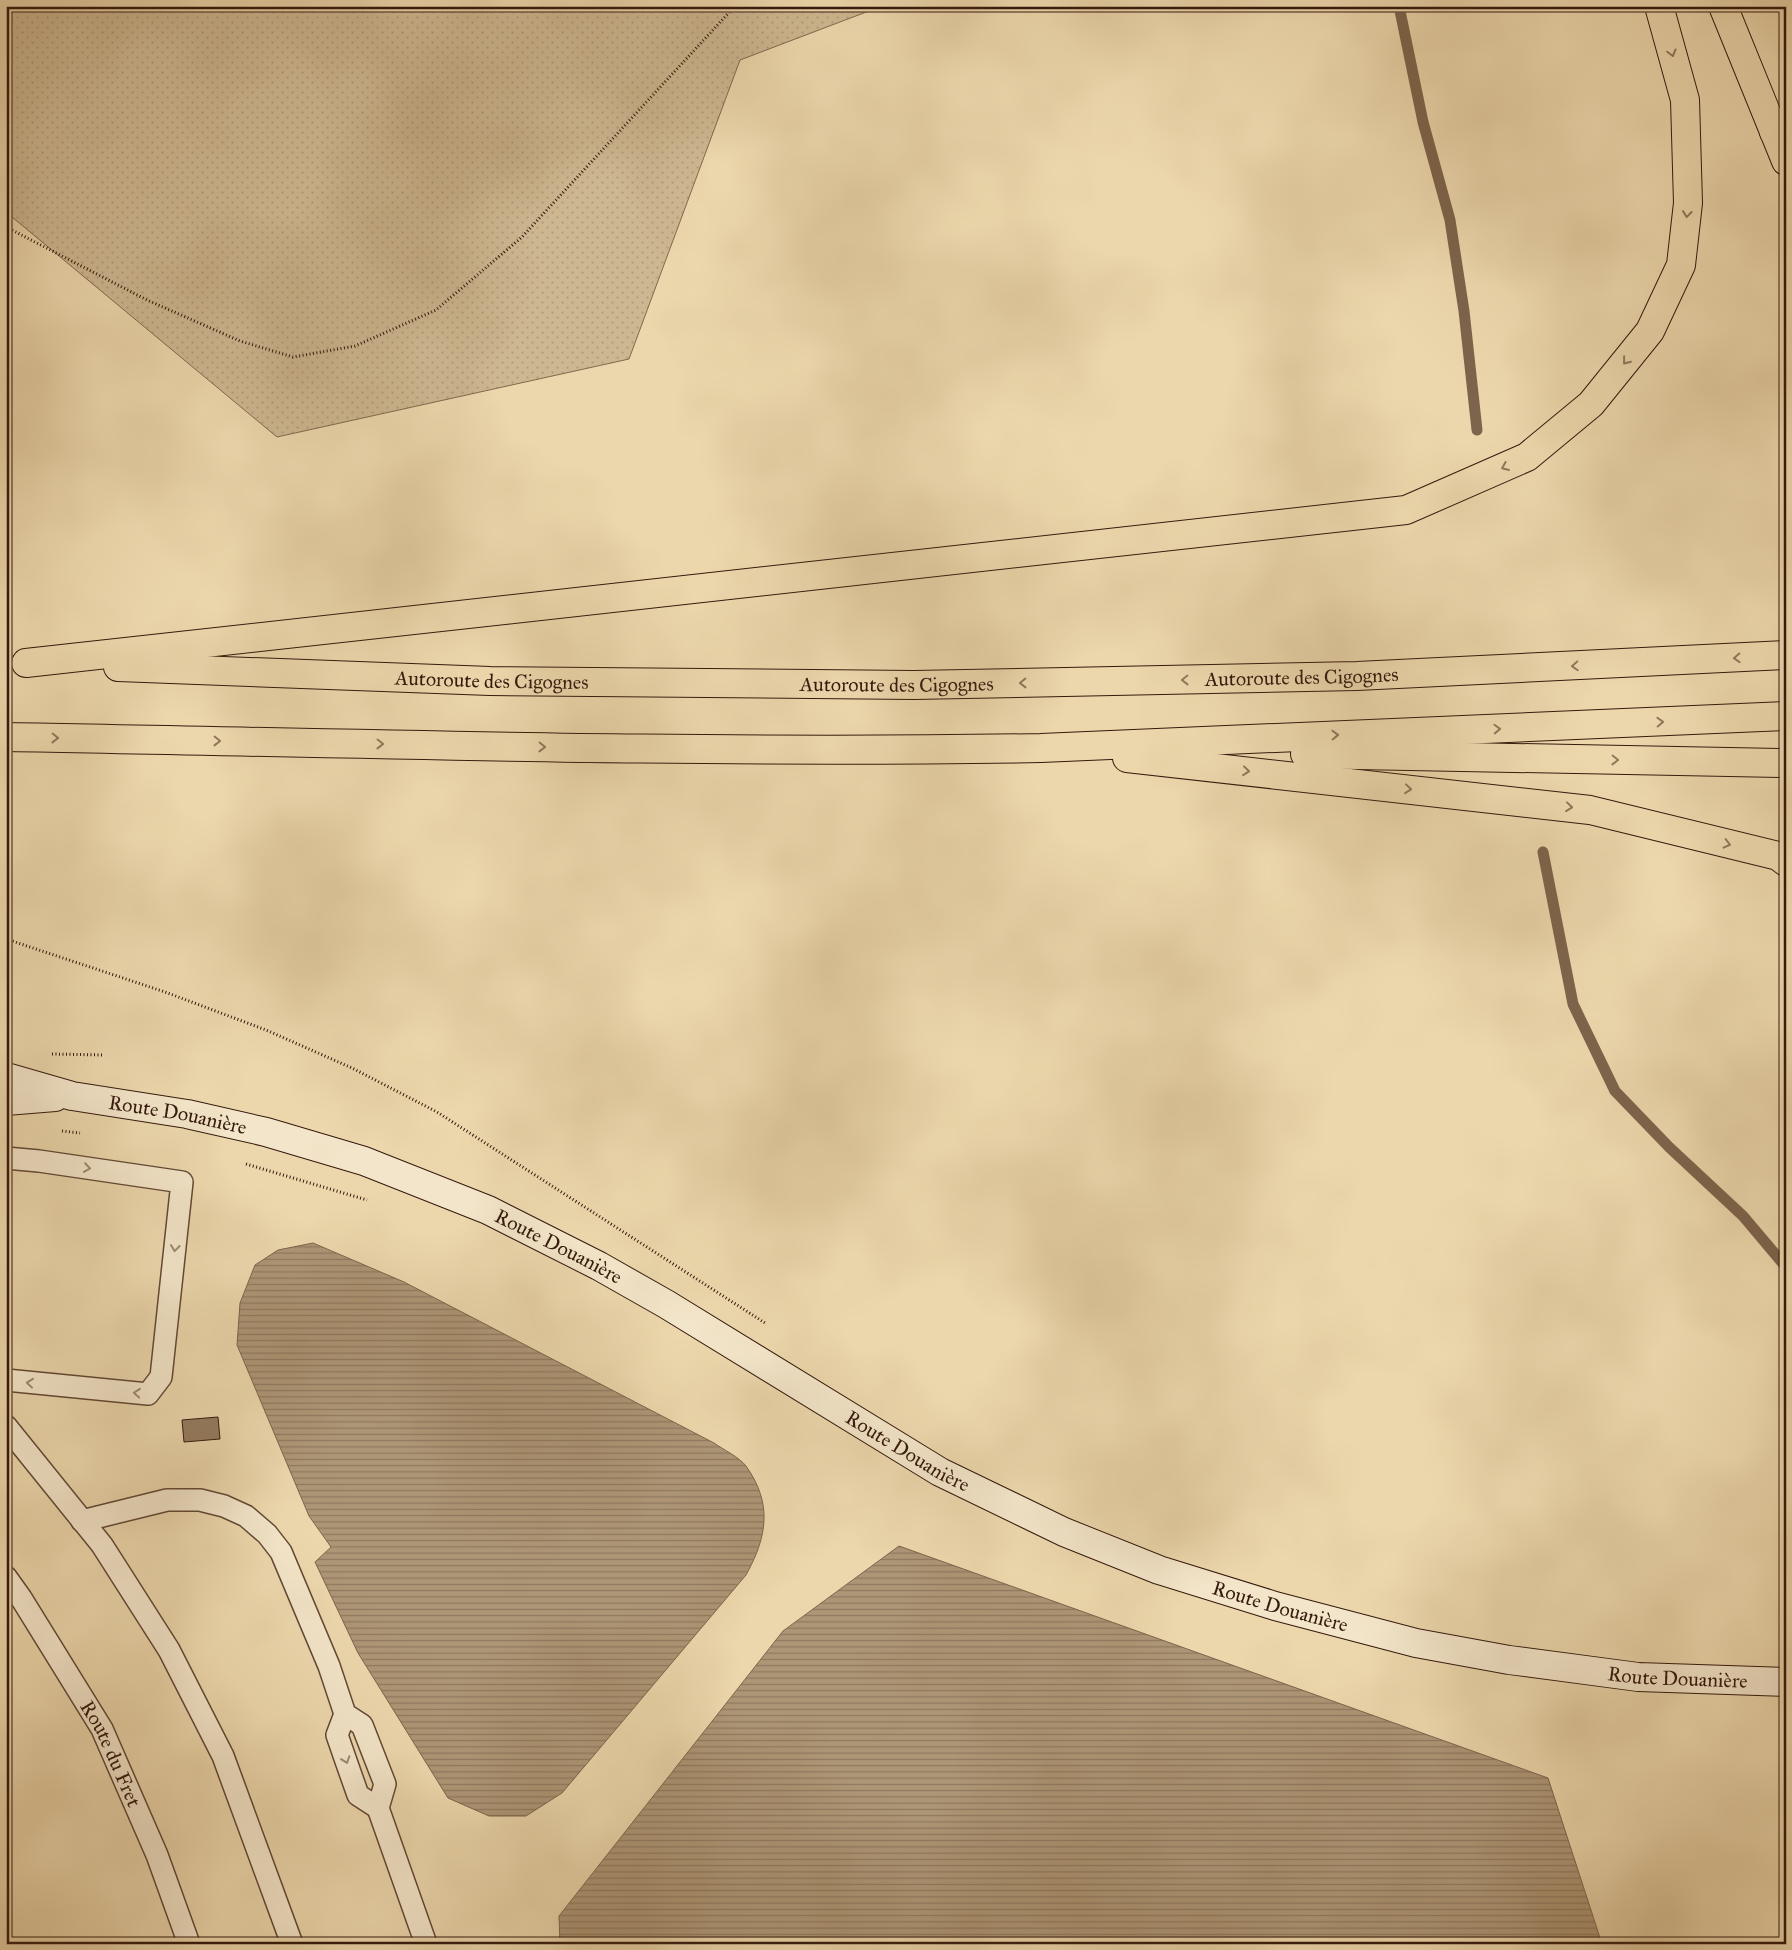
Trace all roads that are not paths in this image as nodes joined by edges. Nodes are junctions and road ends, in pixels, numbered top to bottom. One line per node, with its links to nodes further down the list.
1 (1659, 6): 6 (main road, one-way to 6)
2 (1723, 6): 3 (main road)
3 (1780, 129): 4 (main road)
4 (1786, 160)
5 (1786, 655): 6 (main road, Autoroute des Cigognes, one-way to 6)
6 (16, 663)
7 (1786, 716): 9 (main road, one-way to 7)
8 (6, 737): 9 (main road, one-way to 9)
9 (1041, 748): 10 (main road, one-way to 10); 11 (main road, one-way to 11)
10 (1786, 763)
11 (1786, 862)
12 (6, 1077): 13 (main road, Route Douanière)
13 (72, 1096): 14 (main road, Route Douanière); 20 (main road, Route Douanière)
14 (6, 1101)
15 (6, 1158): 16 (lane, one-way to 16)
16 (6, 1380)
17 (6, 1426): 18 (lane)
18 (82, 1521): 21 (lane); 24 (lane)
19 (6, 1577): 23 (lane, Route du Fret)
20 (1786, 1682)
21 (345, 1714): 22 (lane); 22 (lane, one-way to 22)
22 (378, 1808): 25 (lane)
23 (189, 1944)
24 (292, 1944)
25 (426, 1944)

